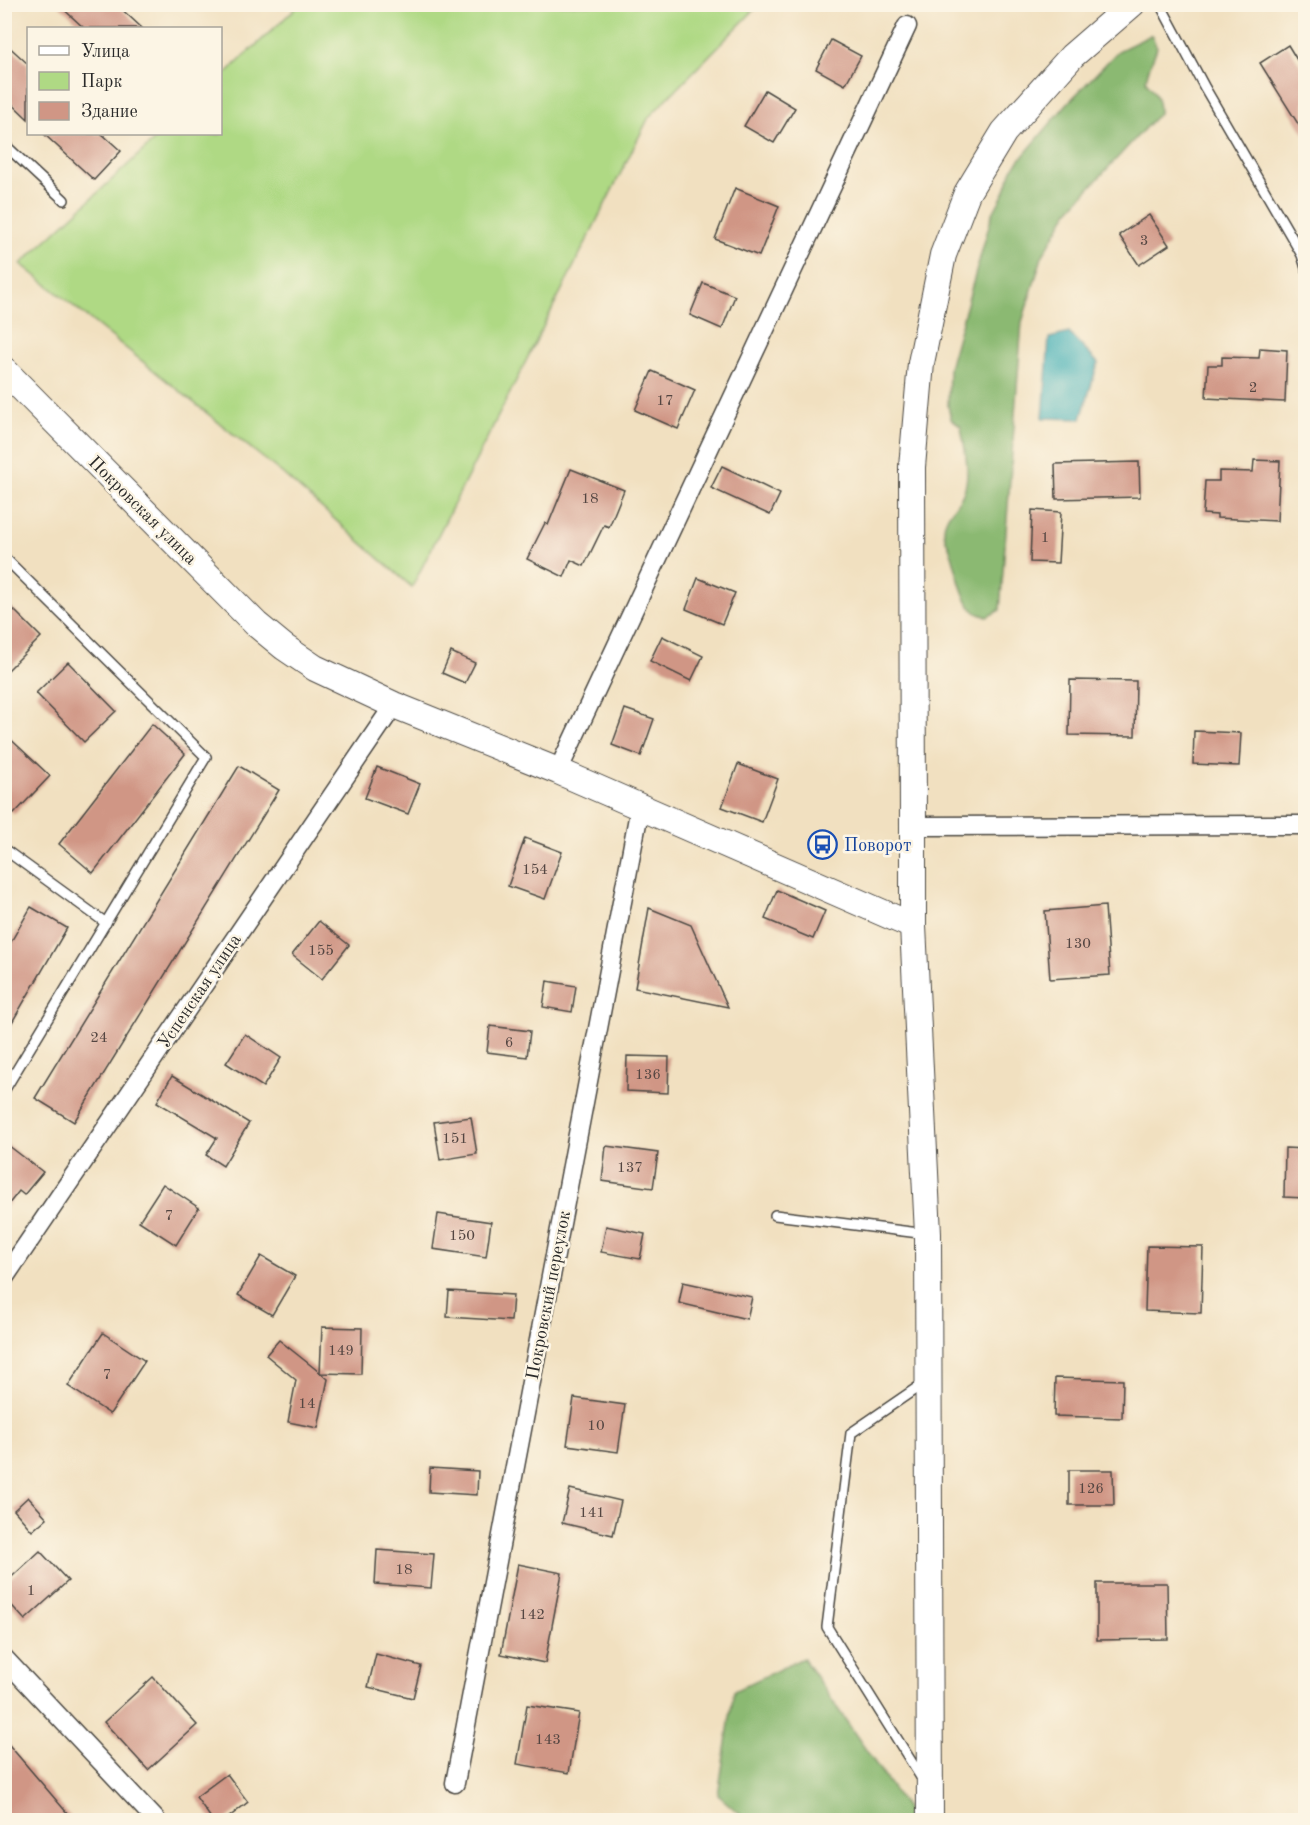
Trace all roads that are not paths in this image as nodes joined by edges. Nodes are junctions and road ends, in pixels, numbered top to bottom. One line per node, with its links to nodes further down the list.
1 (1132, 4): 12 (main road)
2 (1160, 4): 6 (lane)
3 (907, 26): 10 (street)
4 (4, 144): 5 (lane)
5 (64, 200)
6 (1305, 268)
7 (4, 370): 9 (main road, Покровская улица)
8 (4, 557): 15 (lane)
9 (394, 705): 10 (main road, Покровская улица); 20 (street, Успенская улица)
10 (558, 771): 11 (main road, Покровская улица)
11 (640, 807): 16 (main road, Покровская улица); 23 (street, Покровский переулок)
12 (913, 825): 13 (street); 16 (main road)
13 (1305, 825)
14 (4, 849): 15 (lane)
15 (106, 923): 17 (lane)
16 (914, 926): 19 (main road)
17 (4, 1091)
18 (775, 1215): 19 (lane)
19 (928, 1234): 21 (main road)
20 (4, 1278)
21 (928, 1380): 24 (main road); 24 (lane)
22 (4, 1658): 25 (street)
23 (455, 1783)
24 (930, 1791): 26 (main road)
25 (156, 1821)
26 (930, 1821)

